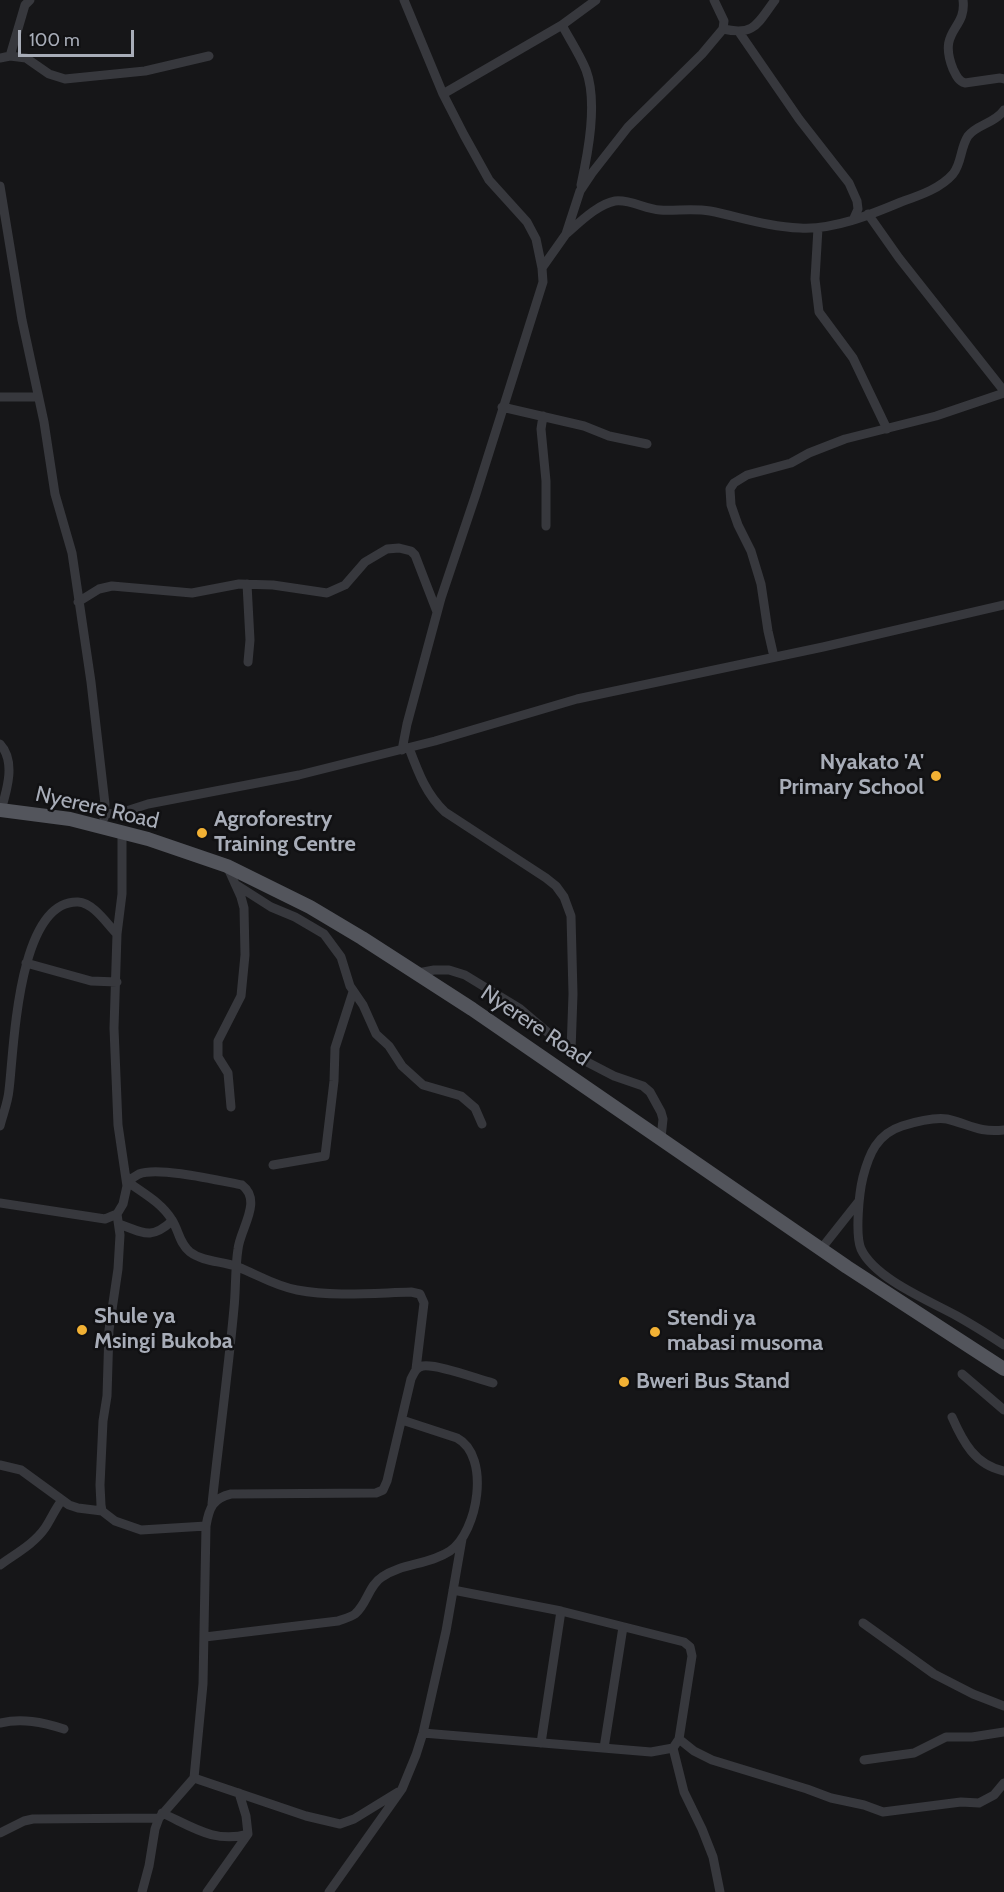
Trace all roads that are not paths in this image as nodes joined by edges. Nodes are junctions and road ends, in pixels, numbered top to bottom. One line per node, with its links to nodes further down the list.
1 (30, 0): 11 (street)
2 (404, 0): 13 (street)
3 (596, 0): 7 (street)
4 (714, 0): 8 (street)
5 (775, 0): 9 (street)
6 (963, 0): 12 (street)
7 (562, 25): 13 (street); 16 (street)
8 (723, 29): 9 (street); 16 (street)
9 (739, 32): 18 (street)
10 (209, 56): 11 (street)
11 (5, 57)
12 (1004, 79)
13 (443, 94): 21 (street)
14 (1004, 110): 17 (street)
15 (0, 186): 24 (street)
16 (580, 191): 20 (street)
17 (868, 214): 18 (street); 22 (street)
18 (854, 218): 19 (street)
19 (818, 228): 20 (street); 27 (street)
20 (566, 234): 21 (street)
21 (542, 268): 25 (street)
22 (1004, 392): 27 (street)
23 (0, 397): 24 (street)
24 (38, 397): 31 (street)
25 (502, 407): 26 (street); 33 (street)
26 (543, 416): 28 (street); 29 (street)
27 (886, 429): 34 (street)
28 (646, 444)
29 (546, 526)
30 (247, 584): 31 (street); 33 (street); 35 (street)
31 (78, 602): 39 (street)
32 (1004, 605): 34 (street)
33 (437, 612): 37 (street)
34 (774, 657): 37 (street)
35 (248, 662)
36 (0, 744): 38 (street)
37 (405, 749): 39 (street); 48 (street)
38 (1, 810): 39 (main road, Nyerere Road)
39 (103, 820): 40 (main road, Nyerere Road)
40 (122, 831): 41 (main road, Nyerere Road); 43 (street)
41 (227, 866): 42 (street); 45 (main road, Nyerere Road)
42 (235, 884): 47 (street); 49 (street)
43 (117, 934): 44 (street); 46 (street)
44 (26, 963): 46 (street); 51 (street)
45 (418, 973): 48 (street); 53 (main road, Nyerere Road)
46 (117, 982): 55 (street)
47 (353, 992): 50 (street); 54 (street)
48 (571, 1051): 53 (street)
49 (231, 1107)
50 (482, 1124)
51 (0, 1126)
52 (1004, 1130): 57 (street)
53 (661, 1138): 62 (main road, Nyerere Road)
54 (273, 1165)
55 (126, 1171): 56 (street); 59 (street)
56 (128, 1182): 60 (street); 63 (street)
57 (859, 1201): 62 (street); 64 (street)
58 (0, 1203): 59 (street)
59 (117, 1214): 61 (street)
60 (172, 1221): 61 (street); 63 (street)
61 (119, 1224): 76 (street)
62 (821, 1249): 66 (main road, Nyerere Road)
63 (237, 1266): 65 (street); 75 (street)
64 (1004, 1345)
65 (416, 1369): 68 (street); 71 (street)
66 (1004, 1369)
67 (962, 1374): 69 (street)
68 (493, 1383)
69 (1004, 1410)
70 (952, 1417): 73 (street)
71 (402, 1420): 75 (street); 78 (street)
72 (0, 1465): 74 (street)
73 (1004, 1471)
74 (62, 1500): 76 (street); 79 (street)
75 (212, 1504): 77 (street)
76 (102, 1511): 77 (street)
77 (206, 1526): 84 (street)
78 (462, 1538): 80 (street); 84 (street)
79 (0, 1565)
80 (453, 1590): 81 (street); 89 (street)
81 (561, 1611): 83 (street); 91 (street)
82 (863, 1623): 85 (street)
83 (623, 1627): 90 (street); 92 (street)
84 (205, 1636): 95 (street)
85 (1004, 1706)
86 (0, 1723): 87 (street)
87 (64, 1729)
88 (1004, 1732): 94 (street)
89 (423, 1733): 91 (street); 97 (street)
90 (680, 1739): 93 (street); 96 (street)
91 (541, 1743): 92 (street)
92 (604, 1748): 93 (street)
93 (673, 1748): 105 (street)
94 (864, 1760)
95 (194, 1778): 98 (street); 99 (street)
96 (1004, 1783)
97 (402, 1789): 98 (street); 104 (street)
98 (239, 1793): 101 (street)
99 (160, 1816): 100 (street); 101 (street); 102 (street)
100 (0, 1833)
101 (248, 1834): 103 (street)
102 (142, 1892)
103 (207, 1892)
104 (329, 1892)
105 (720, 1892)

